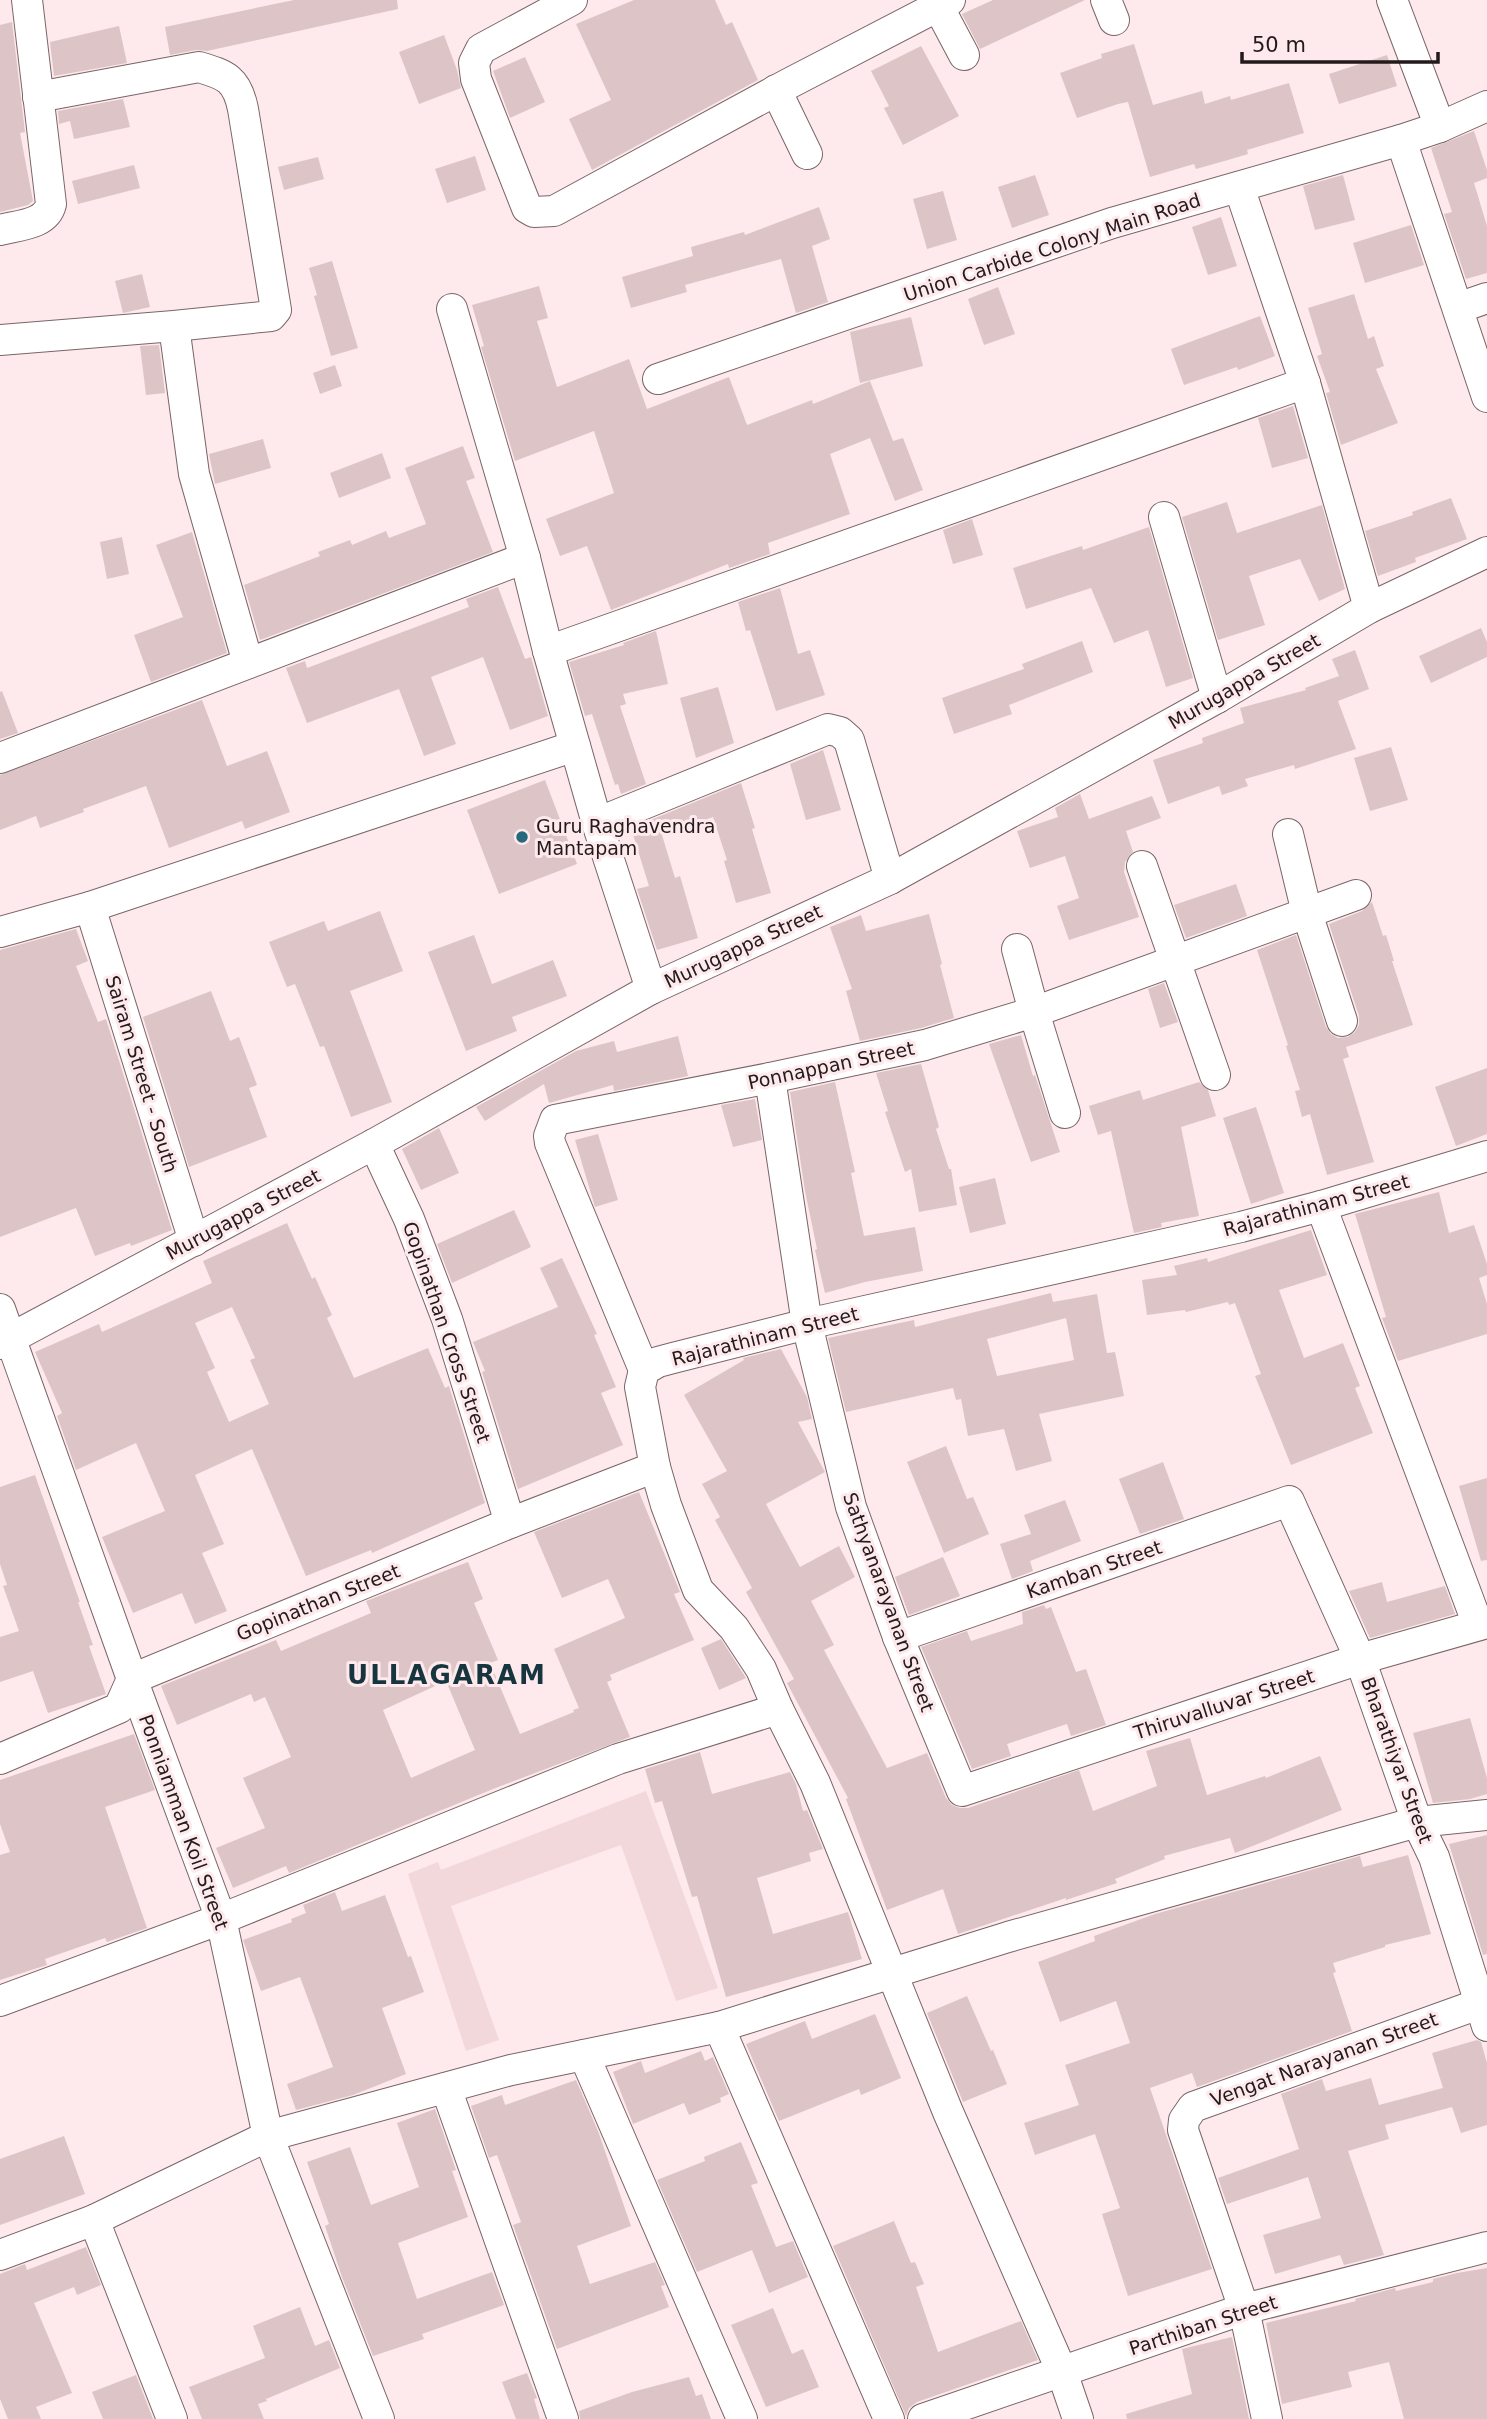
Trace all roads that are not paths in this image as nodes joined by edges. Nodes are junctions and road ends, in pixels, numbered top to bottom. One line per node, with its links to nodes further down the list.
1 (27, 0): 7 (street)
2 (572, 0): 6 (street)
3 (1392, 0): 9 (street)
4 (944, 3): 5 (street); 6 (street)
5 (964, 55)
6 (776, 90): 11 (street)
7 (38, 97): 13 (street); 17 (street)
8 (1487, 106): 9 (street, Union Carbide Colony Main Road)
9 (1440, 127): 10 (street, Union Carbide Colony Main Road)
10 (1401, 140): 12 (street, Union Carbide Colony Main Road); 15 (street)
11 (807, 154)
12 (1239, 187): 19 (street, Union Carbide Colony Main Road); 20 (street)
13 (0, 230)
14 (1487, 298): 15 (street)
15 (1458, 307): 21 (street)
16 (452, 309): 24 (street)
17 (174, 326): 18 (street); 27 (street)
18 (0, 340)
19 (658, 380)
20 (1305, 383): 25 (street); 26 (street)
21 (1487, 397)
22 (1164, 517): 28 (street)
23 (1487, 552): 25 (street, Murugappa Street)
24 (525, 558): 26 (street); 27 (street)
25 (1369, 608): 28 (street, Murugappa Street)
26 (548, 651): 29 (street)
27 (248, 663): 30 (street)
28 (1217, 698): 34 (street, Murugappa Street)
29 (575, 746): 31 (street); 36 (street)
30 (0, 758)
31 (597, 823): 34 (street); 41 (street)
32 (1288, 834): 37 (street)
33 (1142, 866): 40 (street)
34 (890, 879): 41 (street, Murugappa Street)
35 (1356, 895): 37 (street, Ponnappan Street)
36 (90, 906): 38 (street); 50 (street, Sairam Street - South)
37 (1307, 913): 40 (street, Ponnappan Street); 43 (street)
38 (0, 932)
39 (1017, 949): 42 (street)
40 (1175, 962): 42 (street, Ponnappan Street); 44 (street)
41 (651, 989): 47 (street, Murugappa Street)
42 (1034, 1012): 45 (street, Ponnappan Street); 46 (street)
43 (1342, 1021)
44 (1215, 1075)
45 (770, 1078): 52 (street, Sathyanarayanan Street); 54 (street, Ponnappan Street)
46 (1065, 1114)
47 (374, 1144): 50 (street, Murugappa Street); 57 (street, Gopinathan Cross Street)
48 (1487, 1156): 49 (street, Rajarathinam Street)
49 (1321, 1206): 52 (street, Rajarathinam Street); 58 (street)
50 (194, 1241): 53 (street, Murugappa Street)
51 (0, 1309): 53 (street, Ponniamman Koil Street)
52 (807, 1324): 54 (street, Rajarathinam Street); 59 (street, Sathyanarayanan Street)
53 (5, 1341): 61 (street, Ponniamman Koil Street)
54 (644, 1370): 55 (street)
55 (655, 1467): 57 (street, Gopinathan Street); 62 (street)
56 (1289, 1501): 59 (street, Kamban Street); 60 (street, Bharathiyar Street)
57 (510, 1523): 61 (street, Gopinathan Street)
58 (1483, 1624): 60 (street, Thiruvalluvar Street)
59 (898, 1637): 64 (street, Sathyanarayanan Street)
60 (1360, 1659): 64 (street, Thiruvalluvar Street); 66 (street, Bharathiyar Street)
61 (132, 1679): 63 (street); 67 (street, Ponniamman Koil Street)
62 (778, 1709): 67 (street); 68 (street)
63 (0, 1759)
64 (962, 1791)
65 (1487, 1815): 66 (street)
66 (1417, 1822): 68 (street); 70 (street, Bharathiyar Street)
67 (221, 1919): 69 (street); 74 (street, Ponniamman Koil Street)
68 (893, 1971): 71 (street); 79 (street)
69 (0, 2001)
70 (1485, 2009): 78 (street, Vengat Narayanan Street)
71 (719, 2027): 72 (street); 84 (street)
72 (584, 2055): 73 (street); 83 (street)
73 (446, 2088): 74 (street); 82 (street)
74 (268, 2136): 75 (street); 81 (street, Ponniamman Koil Street)
75 (94, 2220): 77 (street); 80 (street)
76 (1487, 2248): 78 (street, Parthiban Street)
77 (0, 2255)
78 (1244, 2309): 79 (street, Parthiban Street); 87 (street, Vengat Narayanan Street)
79 (1062, 2372): 85 (street, Parthiban Street); 86 (street)
80 (172, 2419)
81 (379, 2419)
82 (563, 2419)
83 (741, 2419)
84 (889, 2419)
85 (923, 2419)
86 (1078, 2419)
87 (1267, 2419)

